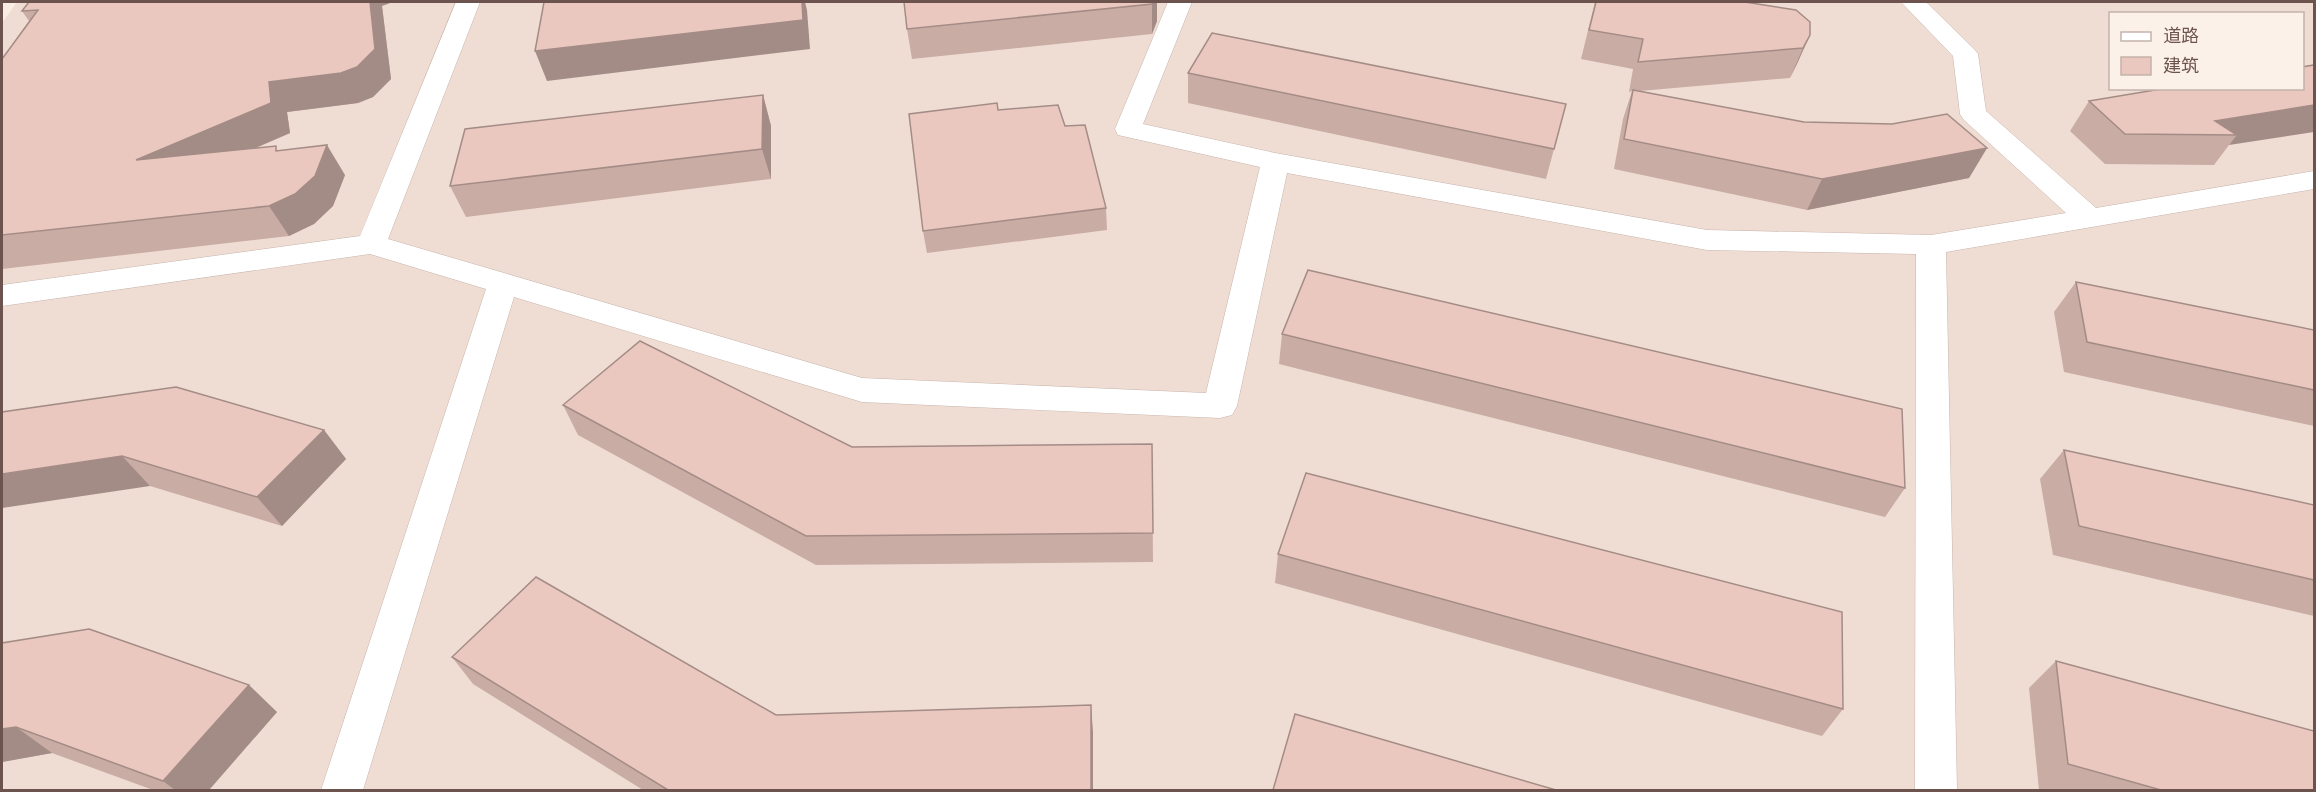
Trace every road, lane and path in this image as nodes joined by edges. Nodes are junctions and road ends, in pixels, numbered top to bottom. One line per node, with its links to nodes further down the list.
1 (468, 2): 7 (lane)
2 (1180, 2): 4 (lane)
3 (1913, 2): 6 (lane)
4 (1275, 162): 8 (lane); 9 (lane)
5 (2314, 180): 6 (lane)
6 (2090, 218): 8 (lane)
7 (371, 244): 9 (lane); 10 (lane)
8 (1931, 245): 12 (lane)
9 (503, 283): 11 (lane)
10 (2, 295)
11 (342, 790)
12 (1936, 790)

